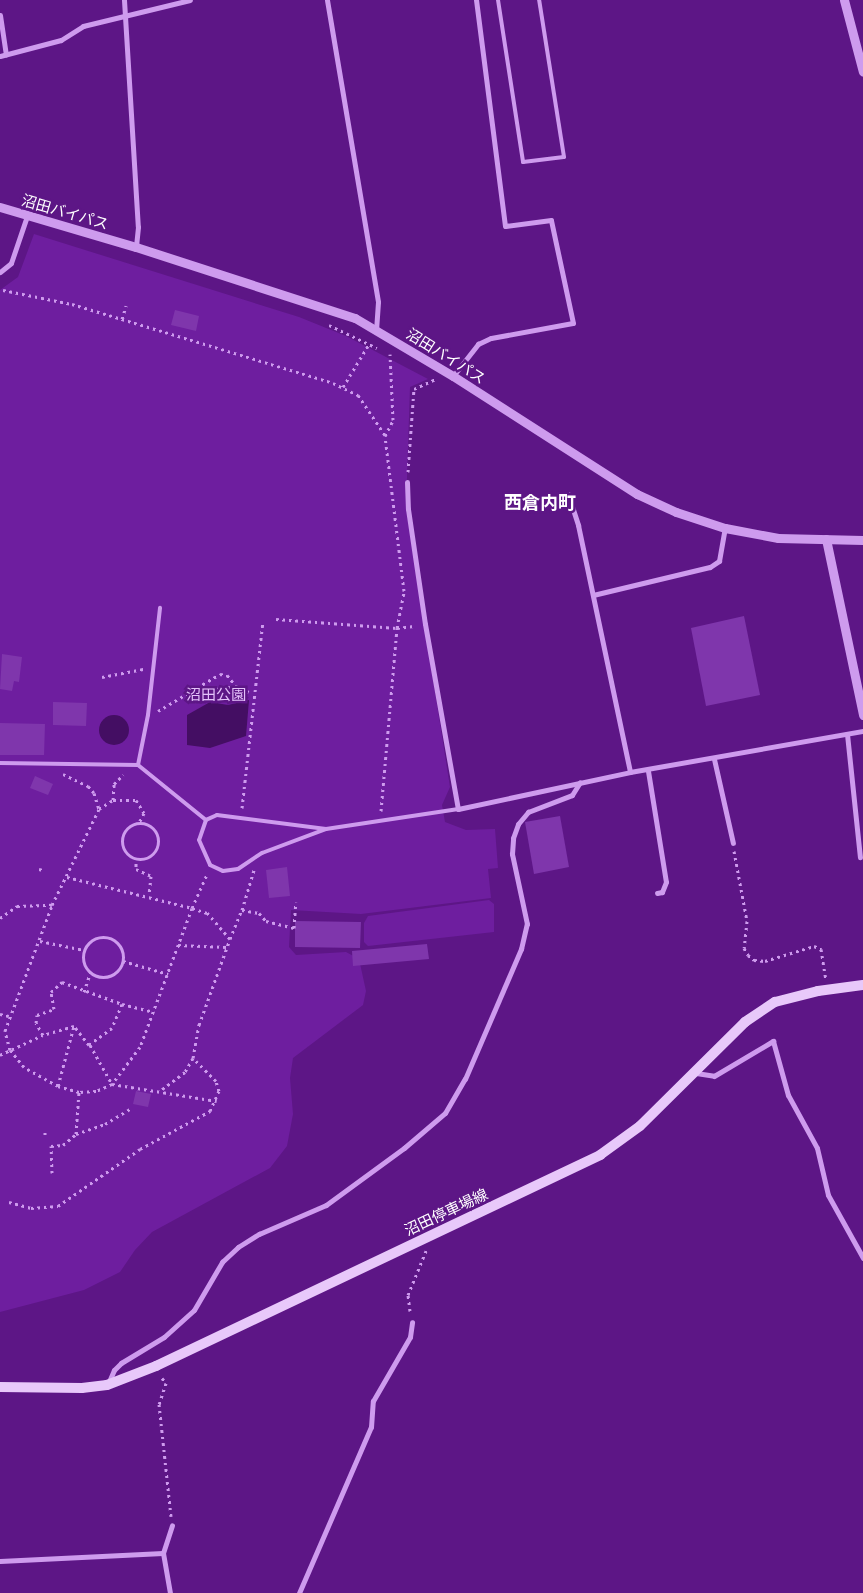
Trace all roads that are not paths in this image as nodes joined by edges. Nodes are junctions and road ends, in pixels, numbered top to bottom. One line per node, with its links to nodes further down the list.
1 (124, 0): 9 (street)
2 (190, 0): 9 (street)
3 (327, 0): 17 (street)
4 (476, 0): 18 (street)
5 (498, 0): 6 (lane)
6 (539, 0)
7 (844, 0): 12 (street)
8 (0, 15): 10 (street)
9 (126, 15): 10 (street); 15 (street)
10 (6, 55): 11 (street)
11 (0, 56)
12 (863, 72)
13 (0, 207): 14 (street, 沼田バイパス)
14 (27, 216): 15 (street, 沼田バイパス); 16 (street)
15 (136, 247): 17 (street, 沼田バイパス)
16 (0, 272)
17 (376, 329): 18 (street, 沼田バイパス)
18 (453, 376): 21 (street, 沼田バイパス)
19 (407, 482): 35 (street)
20 (568, 494): 24 (street)
21 (725, 528): 22 (street, 沼田バイパス); 24 (street)
22 (826, 539): 23 (street, 沼田バイパス); 26 (street)
23 (863, 540)
24 (593, 595): 33 (street)
25 (160, 608): 31 (lane)
26 (863, 715)
27 (863, 730): 28 (street)
28 (847, 734): 29 (street); 39 (street)
29 (714, 759): 32 (street); 38 (street)
30 (0, 763): 31 (lane)
31 (138, 765): 36 (lane)
32 (648, 770): 33 (street); 40 (street)
33 (630, 772): 34 (street)
34 (580, 782): 35 (street); 45 (street)
35 (458, 809): 37 (lane)
36 (206, 820): 37 (lane); 37 (lane)
37 (326, 829)
38 (732, 843)
39 (860, 857)
40 (657, 893)
41 (863, 985): 42 (main road, 沼田停車場線)
42 (696, 1073): 43 (street); 45 (main road, 沼田停車場線)
43 (863, 1258)
44 (412, 1322): 51 (street)
45 (107, 1385): 46 (main road, 沼田停車場線)
46 (0, 1387)
47 (172, 1525): 48 (street)
48 (164, 1553): 49 (street); 50 (street)
49 (0, 1562)
50 (170, 1593)
51 (299, 1593)

